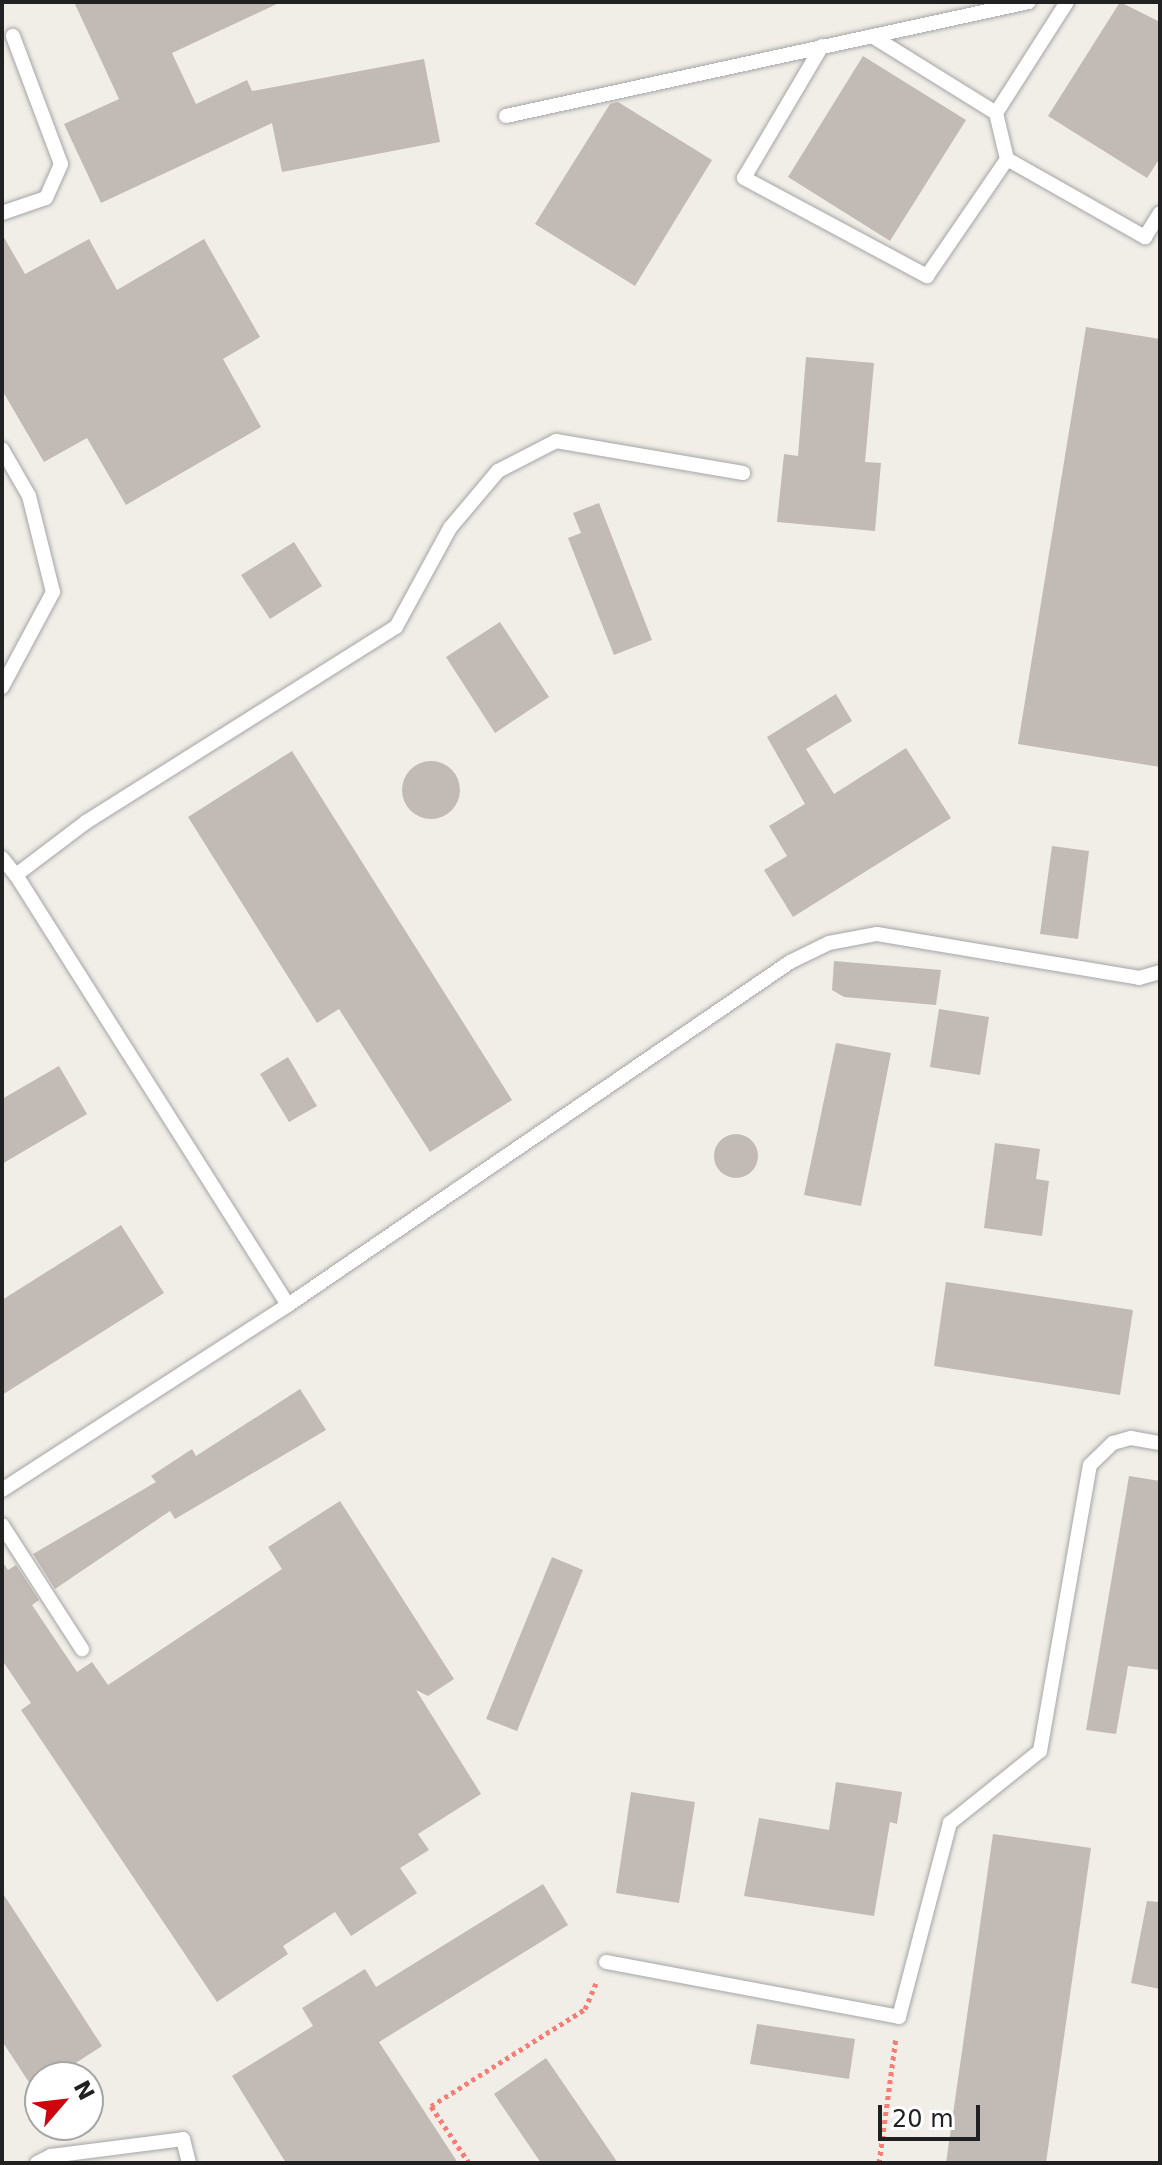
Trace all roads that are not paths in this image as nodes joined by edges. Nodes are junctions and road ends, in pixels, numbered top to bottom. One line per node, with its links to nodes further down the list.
1 (1029, 2): 4 (lane)
2 (1067, 2): 6 (lane)
3 (13, 36): 9 (lane)
4 (872, 36): 5 (lane); 6 (lane)
5 (822, 46): 7 (lane); 8 (lane)
6 (996, 113): 8 (lane)
7 (506, 116)
8 (1007, 159): 10 (lane)
9 (2, 213)
10 (1160, 213)
11 (2, 449): 13 (lane)
12 (743, 473): 15 (lane)
13 (2, 687)
14 (2, 858): 15 (lane)
15 (16, 875): 17 (lane)
16 (1160, 972): 17 (lane)
17 (288, 1305): 19 (lane)
18 (1160, 1443): 22 (lane)
19 (2, 1490)
20 (2, 1525): 21 (lane)
21 (82, 1649)
22 (606, 1962)
23 (37, 2163): 24 (lane)
24 (189, 2163)

